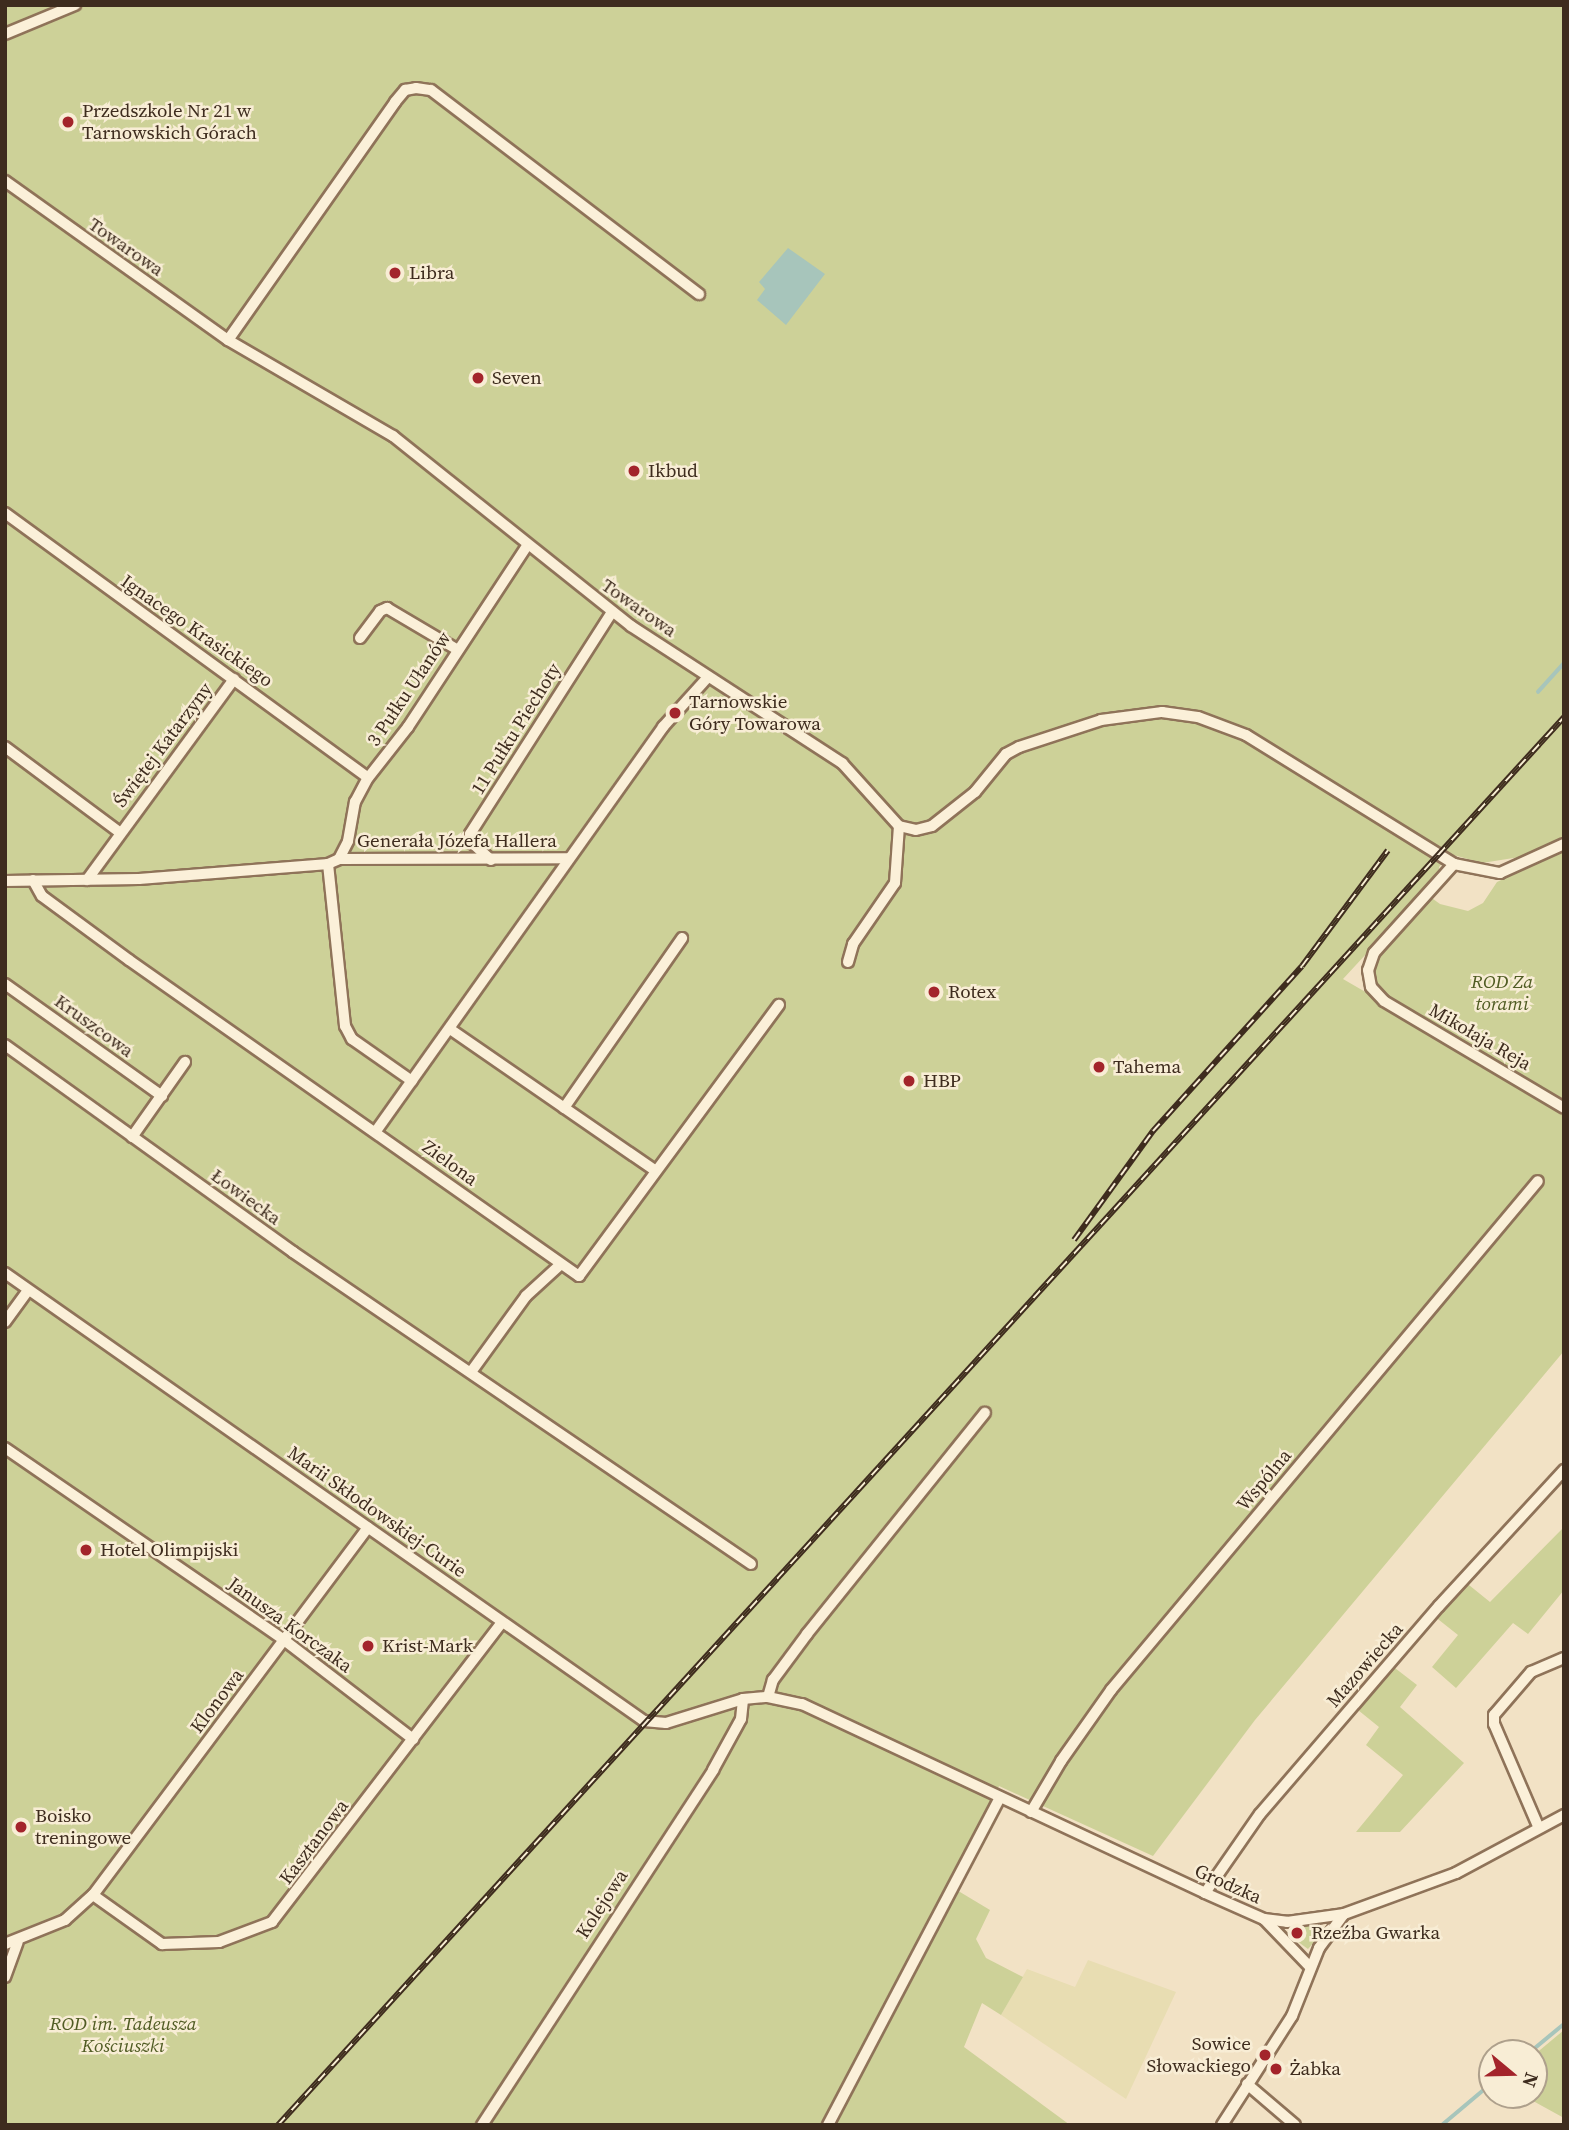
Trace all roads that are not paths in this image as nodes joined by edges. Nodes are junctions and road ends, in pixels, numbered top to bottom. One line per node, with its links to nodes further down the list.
1 (75, 5): 2 (street)
2 (5, 34)
3 (5, 181): 5 (street, Towarowa)
4 (699, 294): 5 (street)
5 (228, 340): 7 (street, Towarowa)
6 (5, 513): 12 (street, Ignacego Krasickiego)
7 (527, 546): 8 (street, Towarowa); 10 (street, 3 Pułku Ułanów)
8 (612, 612): 11 (street, Towarowa); 19 (street, 11 Pułku Piechoty)
9 (360, 638): 10 (street)
10 (458, 650): 14 (street, 3 Pułku Ułanów)
11 (708, 677): 15 (street, Towarowa); 18 (street, Generała Józefa Hallera)
12 (234, 679): 14 (street, Ignacego Krasickiego); 16 (street, Świętej Katarzyny)
13 (5, 747): 16 (street, Świętej Katarzyny)
14 (369, 778): 20 (street, 3 Pułku Ułanów)
15 (899, 827): 21 (street); 26 (street)
16 (119, 832): 23 (street, Świętej Katarzyny)
17 (1564, 844): 21 (street)
18 (564, 858): 19 (street, Generała Józefa Hallera); 29 (street)
19 (491, 860): 20 (street, Generała Józefa Hallera)
20 (333, 862): 23 (street, Generała Józefa Hallera); 32 (street)
21 (1454, 864): 35 (street, Mikołaja Reja)
22 (33, 880): 23 (street, Generała Józefa Hallera); 24 (street, Generała Józefa Hallera); 36 (street, Zielona)
23 (87, 880)
24 (5, 881)
25 (682, 938): 34 (street)
26 (848, 962)
27 (5, 984): 33 (street, Kruszcowa)
28 (779, 1005): 38 (street)
29 (450, 1030): 32 (street); 34 (street)
30 (5, 1045): 37 (street, Łowiecka)
31 (186, 1062): 33 (street)
32 (412, 1081): 36 (street)
33 (162, 1096): 37 (street)
34 (564, 1108): 38 (street)
35 (1564, 1108)
36 (376, 1131): 40 (street, Zielona)
37 (132, 1137): 44 (street, Łowiecka)
38 (656, 1171): 40 (street)
39 (1538, 1181): 57 (street, Wspólna)
40 (561, 1264): 44 (street)
41 (5, 1273): 42 (street, Marii Skłodowskiej-Curie)
42 (28, 1290): 43 (street); 48 (street, Marii Skłodowskiej-Curie)
43 (5, 1322)
44 (471, 1372): 49 (street, Łowiecka)
45 (985, 1413): 53 (street)
46 (5, 1448): 51 (street, Janusza Korczaka)
47 (1564, 1470): 60 (street, Mazowiecka)
48 (368, 1527): 50 (street, Marii Skłodowskiej-Curie); 51 (street, Klonowa)
49 (751, 1564)
50 (502, 1622): 54 (street, Marii Skłodowskiej-Curie); 55 (street, Kasztanowa)
51 (284, 1640): 55 (street, Janusza Korczaka); 61 (street, Klonowa)
52 (1564, 1658): 59 (street)
53 (768, 1697): 54 (street, Grodzka); 56 (street, Grodzka)
54 (743, 1699): 69 (street, Kolejowa)
55 (413, 1739): 61 (street, Kasztanowa)
56 (1000, 1797): 57 (street, Grodzka); 70 (street)
57 (1031, 1812): 60 (street, Grodzka)
58 (1564, 1815): 59 (street, Grodzka)
59 (1538, 1826): 62 (street, Grodzka)
60 (1205, 1893): 63 (street, Grodzka)
61 (93, 1895): 64 (street, Klonowa)
62 (1344, 1914): 63 (street, Grodzka); 66 (street)
63 (1264, 1919): 66 (street)
64 (18, 1942): 65 (street, Klonowa); 67 (street)
65 (5, 1944)
66 (1310, 1967): 68 (street)
67 (5, 1977)
68 (1247, 2084): 71 (street); 72 (street)
69 (482, 2125)
70 (828, 2125)
71 (1222, 2125)
72 (1295, 2125)

